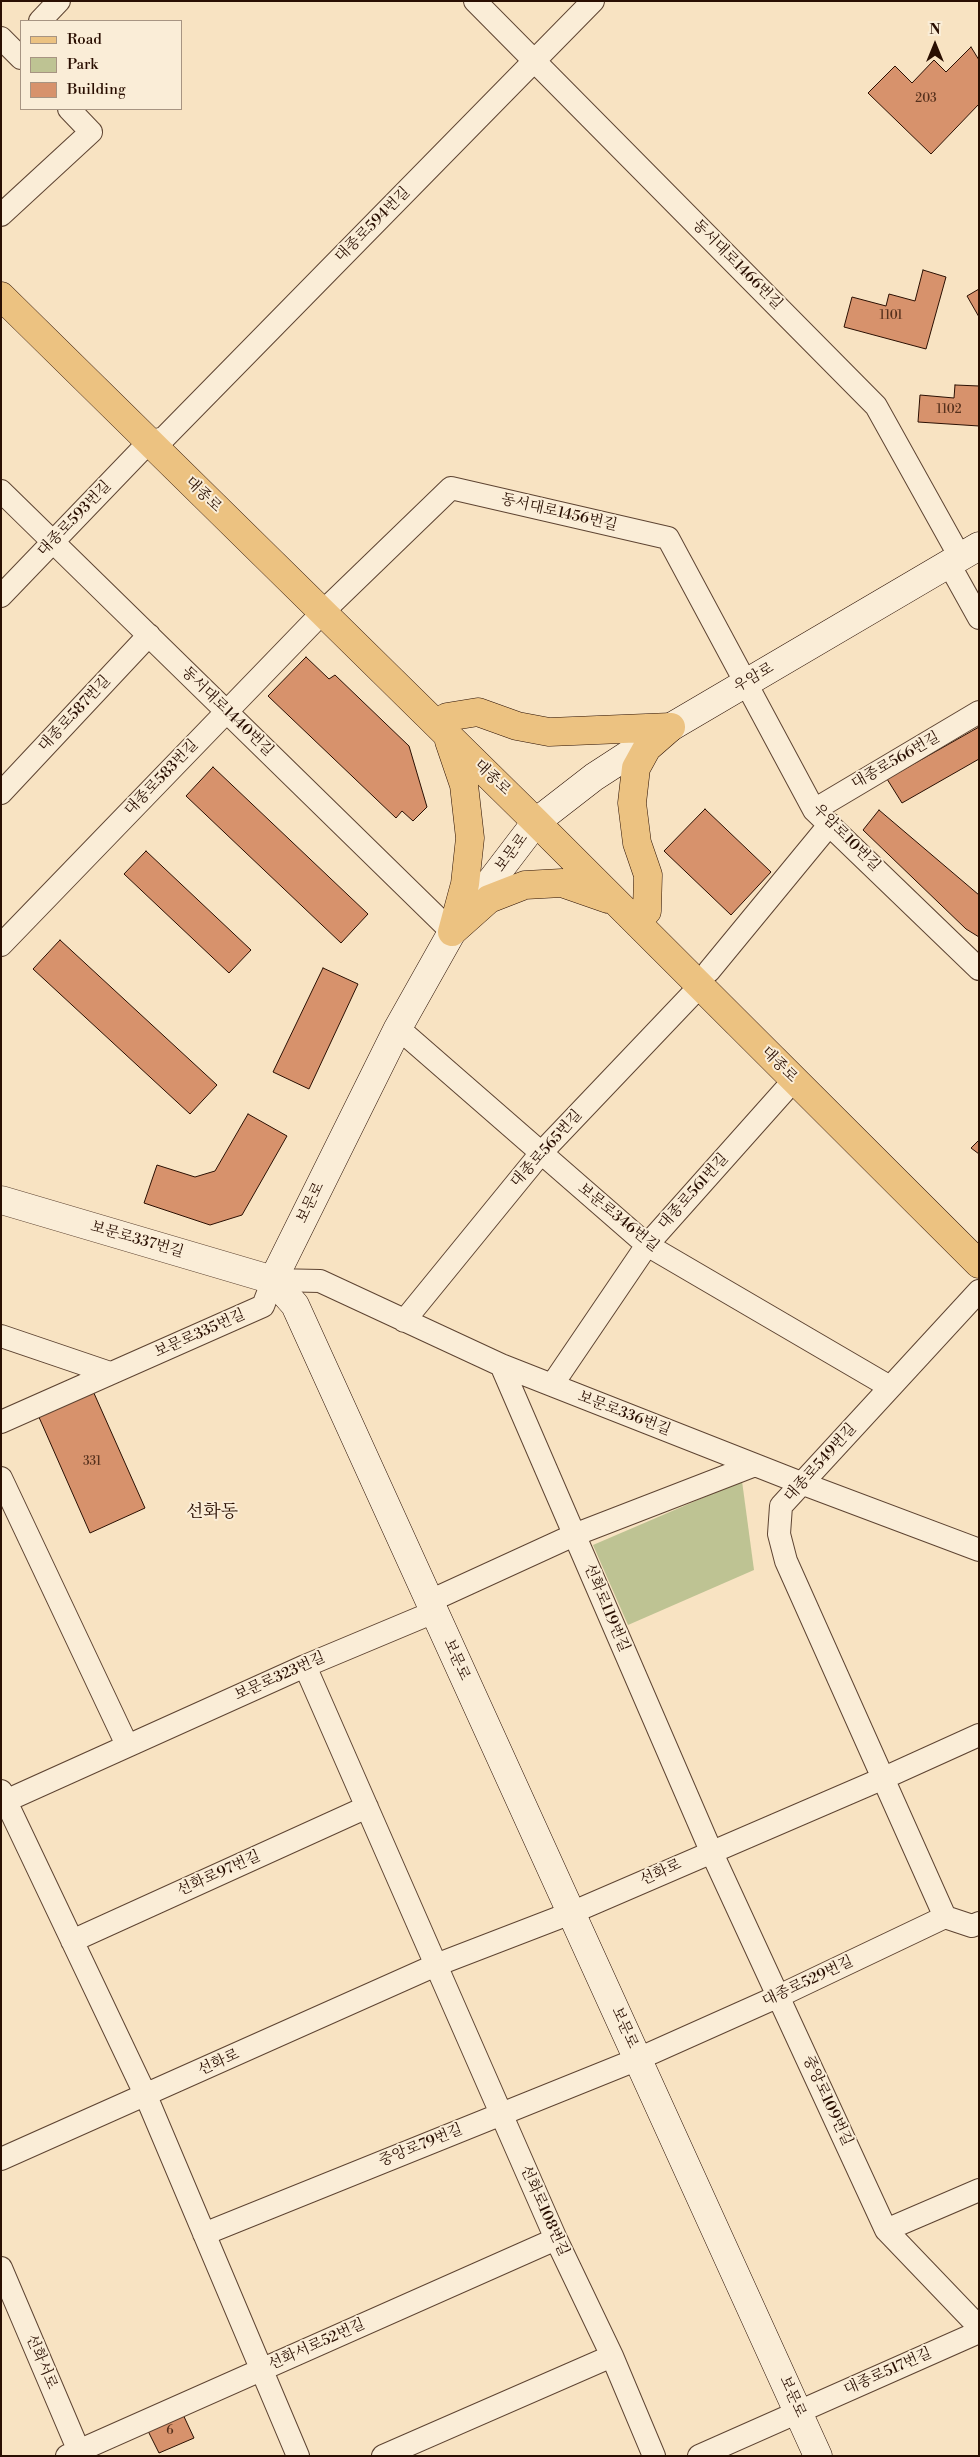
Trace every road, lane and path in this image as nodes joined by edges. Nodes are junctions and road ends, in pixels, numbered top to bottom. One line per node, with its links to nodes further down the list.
1 (59, 1): 4 (street)
2 (476, 1): 5 (street, 동서대로1466번길)
3 (593, 1): 5 (street, 대종로594번길)
4 (41, 20)
5 (534, 61): 10 (street, 대종로594번길); 13 (street, 동서대로1466번길)
6 (70, 110): 7 (street)
7 (1, 216)
8 (1, 277): 10 (main road, 대종로)
9 (1, 296): 10 (main road, 대종로)
10 (157, 440): 12 (street, 대종로593번길); 15 (main road, 대종로)
11 (1, 491): 12 (street, 동서대로1440번길)
12 (53, 542): 14 (street, 대종로593번길); 17 (street, 동서대로1440번길)
13 (962, 556): 16 (street, 동서대로1466번길); 18 (main road, 우암로)
14 (1, 596)
15 (327, 608): 18 (street, 동서대로1456번길); 19 (street, 대종로583번길); 21 (main road, 대종로)
16 (979, 618)
17 (149, 636): 19 (street, 동서대로1440번길); 23 (street, 대종로587번길)
18 (746, 683): 22 (main road, 우암로); 25 (street, 우암로10번길)
19 (226, 712): 28 (street, 동서대로1440번길); 29 (street, 대종로583번길)
20 (979, 712): 25 (street, 대종로566번길)
21 (446, 725): 22 (main road); 24 (main road, 대종로); 28 (main road)
22 (672, 727): 24 (main road, 우암로); 27 (main road)
23 (1, 793)
24 (542, 817): 26 (main road, 대종로); 27 (main road, 대종로); 28 (main road, 보문로)
25 (822, 817): 30 (street, 우암로10번길); 31 (street, 대종로566번길)
26 (618, 904): 28 (main road); 31 (main road, 대종로)
27 (647, 910): 31 (main road, 대종로)
28 (452, 932): 32 (main road, 보문로)
29 (1, 945)
30 (979, 969)
31 (705, 979): 33 (main road, 대종로); 34 (street, 대종로565번길); 36 (main road, 대종로)
32 (398, 1028): 34 (street, 보문로346번길); 39 (main road, 보문로)
33 (794, 1080): 37 (street, 대종로561번길); 38 (main road, 대종로)
34 (541, 1153): 37 (street, 보문로346번길); 41 (street, 대종로565번길)
35 (1, 1200): 39 (main road, 보문로337번길)
36 (979, 1239)
37 (647, 1245): 45 (street, 대종로561번길); 46 (street, 보문로346번길)
38 (979, 1264)
39 (273, 1280): 41 (street, 보문로336번길); 44 (street, 보문로335번길); 53 (main road, 보문로)
40 (979, 1291): 46 (street, 대종로549번길)
41 (404, 1321): 43 (street, 보문로336번길)
42 (1, 1336): 44 (street)
43 (501, 1365): 45 (street, 보문로336번길); 51 (street, 선화로119번길)
44 (110, 1373): 47 (street, 보문로335번길)
45 (552, 1386): 48 (street, 보문로336번길)
46 (890, 1387): 50 (street, 대종로549번길)
47 (1, 1422)
48 (755, 1465): 50 (street, 보문로336번길); 51 (street)
49 (1, 1478): 56 (street)
50 (801, 1483): 52 (street, 보문로336번길); 57 (street, 대종로549번길)
51 (574, 1534): 53 (street); 60 (street, 선화로119번길)
52 (979, 1550)
53 (432, 1606): 54 (street, 보문로323번길); 61 (main road, 보문로)
54 (305, 1666): 56 (street, 보문로323번길); 59 (street)
55 (979, 1735): 57 (street, 선화로)
56 (127, 1745): 58 (street, 보문로323번길)
57 (884, 1778): 60 (street, 선화로); 62 (street)
58 (3, 1799): 64 (street)
59 (367, 1807): 64 (street, 선화로97번길); 65 (street)
60 (711, 1851): 61 (street, 선화로); 66 (street, 중앙로109번길)
61 (571, 1913): 65 (street, 선화로); 67 (main road, 보문로)
62 (945, 1917): 63 (street); 66 (street, 대종로529번길)
63 (976, 1930)
64 (72, 1941): 68 (street)
65 (436, 1965): 68 (street, 선화로); 69 (street, 선화로108번길)
66 (779, 1996): 67 (street, 대종로529번길); 72 (street, 중앙로109번길)
67 (638, 2058): 69 (street, 중앙로79번길); 80 (main road, 보문로)
68 (146, 2096): 70 (street, 선화로); 73 (street)
69 (501, 2113): 73 (street, 중앙로79번길); 74 (street, 선화로108번길)
70 (1, 2159)
71 (979, 2190): 72 (street)
72 (886, 2230): 76 (street, 중앙로109번길)
73 (204, 2234): 79 (street)
74 (556, 2239): 78 (street, 선화로108번길); 79 (street, 선화서로52번길)
75 (1, 2268): 81 (street, 선화서로)
76 (979, 2327)
77 (979, 2332): 80 (street, 대종로517번길)
78 (612, 2356): 83 (street); 84 (street, 선화로108번길)
79 (262, 2370): 81 (street, 선화서로52번길); 82 (street)
80 (798, 2411): 85 (street, 대종로517번길); 86 (main road, 보문로)
81 (75, 2454)
82 (298, 2456)
83 (383, 2456)
84 (654, 2456)
85 (699, 2456)
86 (818, 2456)

